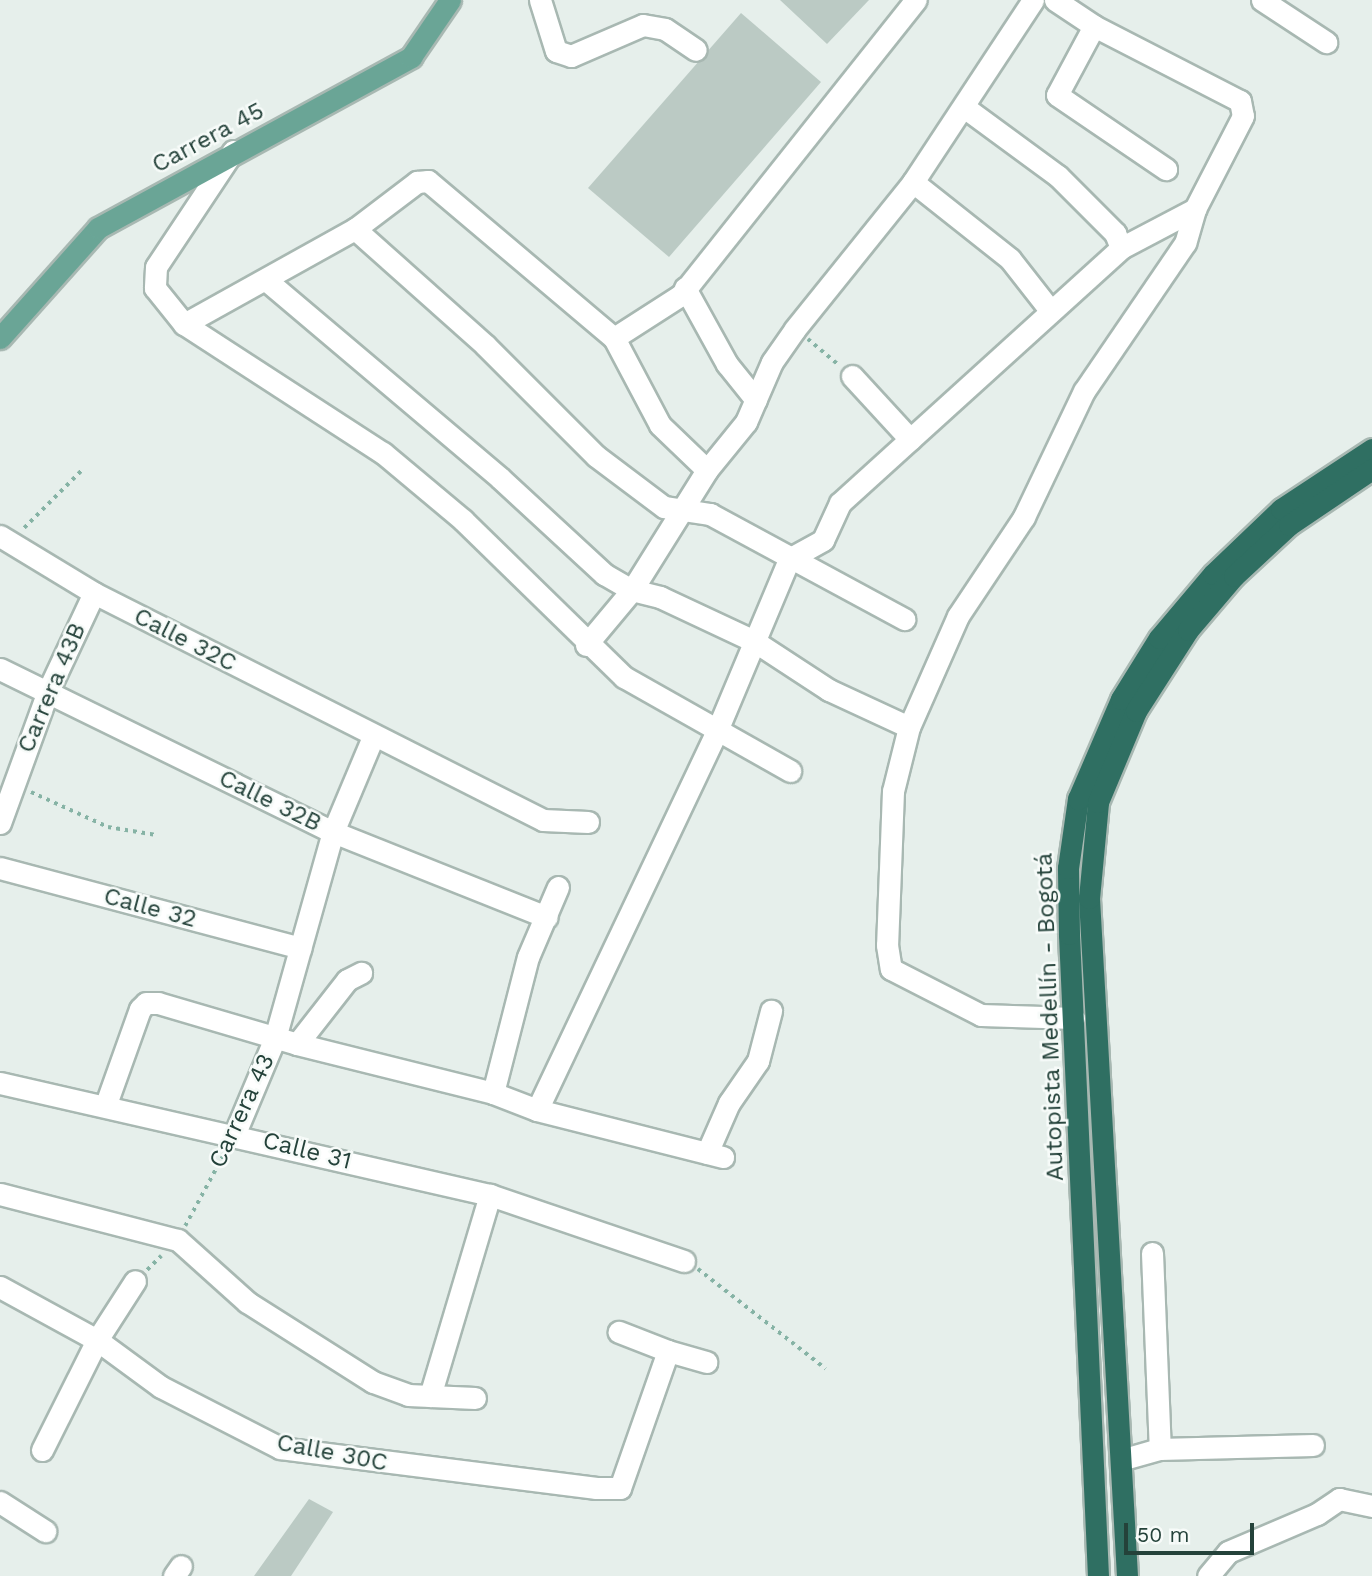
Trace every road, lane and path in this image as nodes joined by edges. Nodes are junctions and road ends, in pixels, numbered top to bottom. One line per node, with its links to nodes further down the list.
1 (450, 0): 11 (main road, Carrera 45)
2 (540, 0): 9 (street)
3 (916, 0): 18 (street)
4 (1033, 0): 10 (street)
5 (1055, 0): 7 (street)
6 (1262, 0): 8 (street)
7 (1094, 26): 12 (street); 14 (street)
8 (1326, 41)
9 (696, 50)
10 (964, 107): 13 (street); 16 (street)
11 (233, 151): 20 (street); 22 (main road, Carrera 45)
12 (1166, 169)
13 (913, 183): 19 (street); 21 (street)
14 (1195, 209): 16 (street); 41 (street)
15 (355, 229): 17 (street); 23 (street); 31 (street)
16 (1122, 248): 19 (street)
17 (266, 280): 20 (street); 34 (street)
18 (685, 288): 23 (street); 25 (street)
19 (1050, 310): 26 (street)
20 (184, 324): 38 (street)
21 (795, 328): 24 (path); 25 (street)
22 (0, 338)
23 (614, 338): 30 (street)
24 (852, 376): 26 (street)
25 (756, 400): 30 (street)
26 (910, 439): 33 (street)
27 (1372, 449): 56 (highway, Autopista Medellín - Bogotá)
28 (83, 469): 32 (path)
29 (1372, 469): 81 (highway, Autopista Medellín - Bogotá)
30 (707, 470): 31 (street)
31 (685, 508): 33 (street); 34 (street)
32 (5, 539): 35 (street, Calle 32C)
33 (789, 559): 36 (street); 37 (street)
34 (632, 590): 37 (street); 38 (street)
35 (94, 593): 40 (street, Carrera 43B); 43 (street, Calle 32C)
36 (904, 619)
37 (754, 641): 41 (street); 42 (street)
38 (586, 645): 42 (street)
39 (0, 669): 40 (street, Calle 32B)
40 (48, 691): 45 (street, Carrera 43B); 48 (street, Calle 32B)
41 (909, 727): 56 (street)
42 (716, 733): 44 (street); 62 (street)
43 (373, 737): 46 (street, Calle 32C); 48 (street, Carrera 43)
44 (790, 771)
45 (7, 776): 47 (street, Carrera 43B); 49 (path)
46 (588, 822)
47 (0, 823)
48 (333, 832): 52 (street, Calle 32B); 53 (street, Carrera 43)
49 (156, 835)
50 (0, 868): 53 (street, Calle 32)
51 (558, 887): 52 (street)
52 (547, 917): 60 (street)
53 (301, 948): 57 (street, Carrera 43)
54 (361, 972): 58 (street)
55 (771, 1011): 62 (street)
56 (1074, 1018): 85 (highway, Autopista Medellín - Bogotá)
57 (275, 1038): 58 (street); 61 (street); 63 (street, Carrera 43)
58 (297, 1044): 60 (street)
59 (0, 1083): 61 (street, Calle 31)
60 (493, 1093): 62 (street)
61 (106, 1104): 63 (street, Calle 31)
62 (537, 1110)
63 (235, 1133): 65 (street, Calle 31); 66 (path, Carrera 43)
64 (0, 1194): 66 (street)
65 (490, 1195): 68 (street, Calle 31); 76 (street)
66 (178, 1240): 69 (path, Carrera 43); 76 (street)
67 (1152, 1253): 79 (street)
68 (684, 1261): 75 (path)
69 (135, 1281): 72 (street)
70 (0, 1287): 72 (street, Calle 30C)
71 (619, 1332): 73 (street)
72 (97, 1340): 73 (street, Calle 30C); 80 (street)
73 (668, 1351): 74 (street)
74 (706, 1362)
75 (826, 1369)
76 (430, 1396): 77 (street)
77 (475, 1398)
78 (1313, 1445): 79 (street)
79 (1160, 1449): 81 (street)
80 (42, 1450)
81 (1124, 1460): 86 (highway, Autopista Medellín - Bogotá)
82 (0, 1502): 84 (street)
83 (1372, 1506): 87 (street)
84 (45, 1531)
85 (1098, 1576)
86 (1127, 1576)
87 (1208, 1576)

